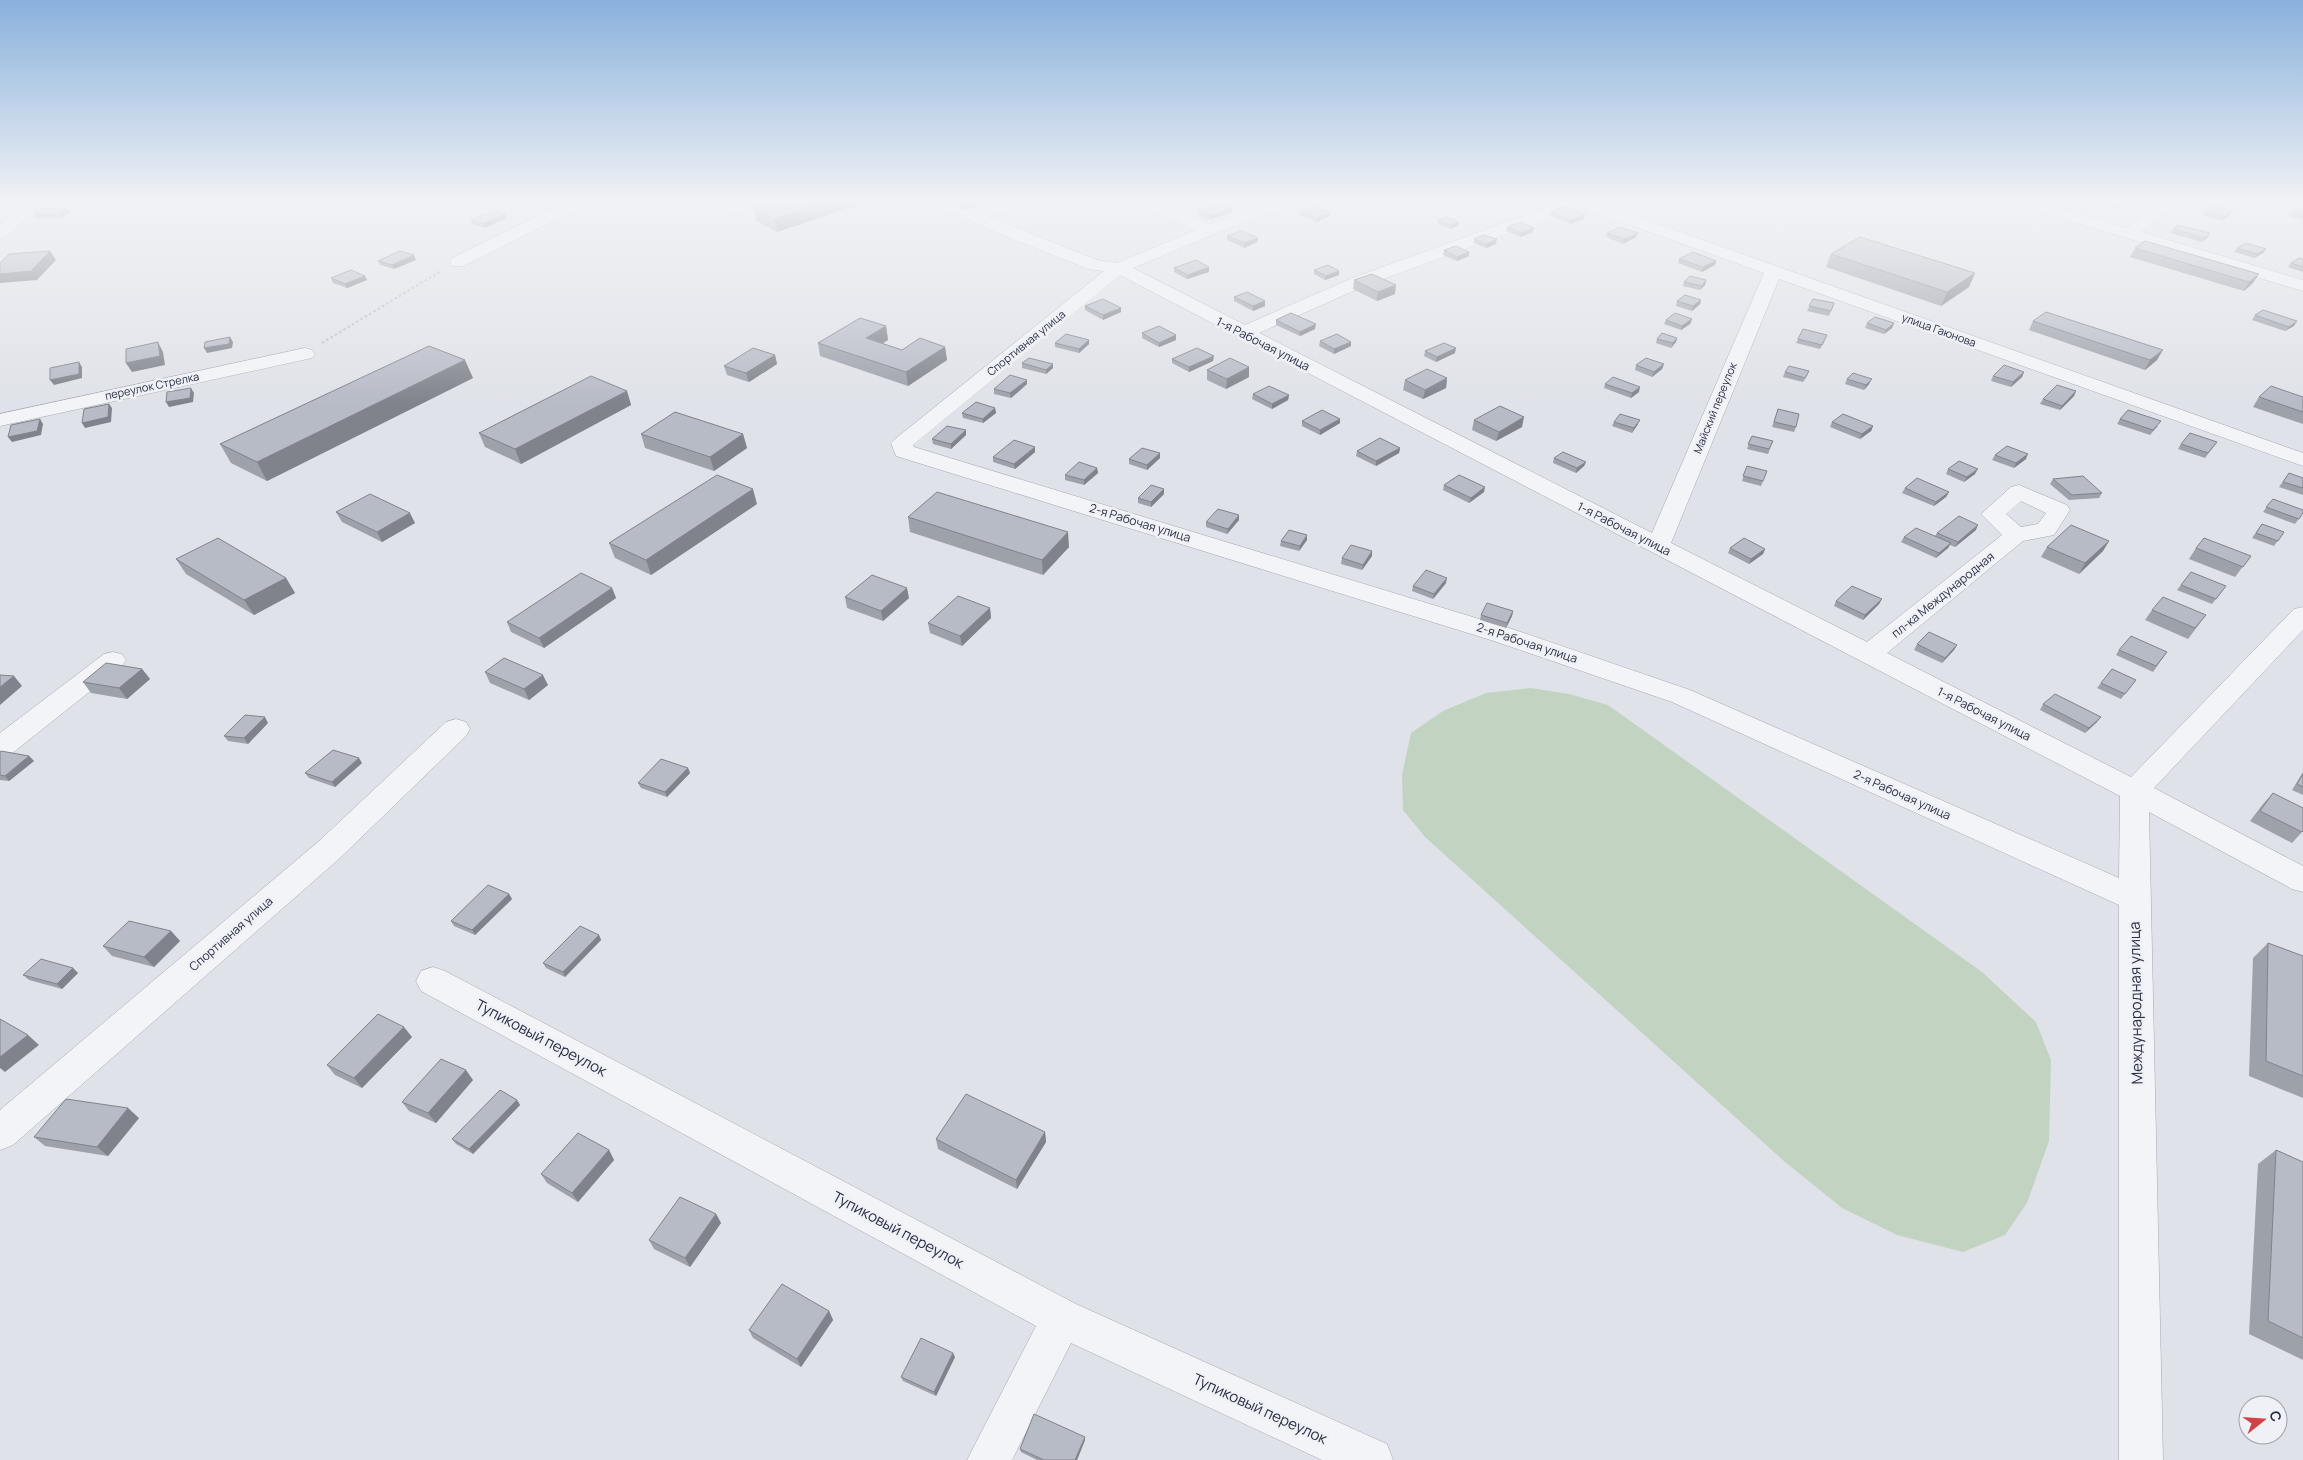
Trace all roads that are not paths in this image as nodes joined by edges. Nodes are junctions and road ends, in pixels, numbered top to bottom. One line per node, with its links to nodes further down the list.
1 (1119, 268): 7 (street, 1-я Рабочая улица); 10 (street, Спортивная улица)
2 (1396, 268): 7 (street)
3 (1765, 268): 5 (street, улица Гаюнова)
4 (2243, 268): 6 (street)
5 (1773, 271): 11 (street, улица Гаюнова); 13 (street, Майский переулок)
6 (2303, 286)
7 (1243, 333): 13 (street, 1-я Рабочая улица)
8 (304, 354): 9 (street, переулок Стрелка)
9 (0, 420)
10 (902, 443): 21 (street, 2-я Рабочая улица)
11 (2303, 460)
12 (2016, 535): 15 (street, пл-ка Международная)
13 (1658, 546): 15 (street, 1-я Рабочая улица)
14 (2303, 614): 19 (street)
15 (1869, 654): 19 (street, 1-я Рабочая улица)
16 (113, 660): 18 (street)
17 (456, 729): 23 (street, Спортивная улица)
18 (0, 748)
19 (2134, 791): 20 (street, 1-я Рабочая улица); 21 (street, Международная улица)
20 (2303, 880)
21 (2136, 899): 27 (street, Международная улица)
22 (433, 981): 24 (street, Тупиковый переулок)
23 (0, 1133)
24 (1062, 1318): 25 (street); 26 (street, Тупиковый переулок)
25 (989, 1460)
26 (1371, 1460)
27 (2141, 1460)

